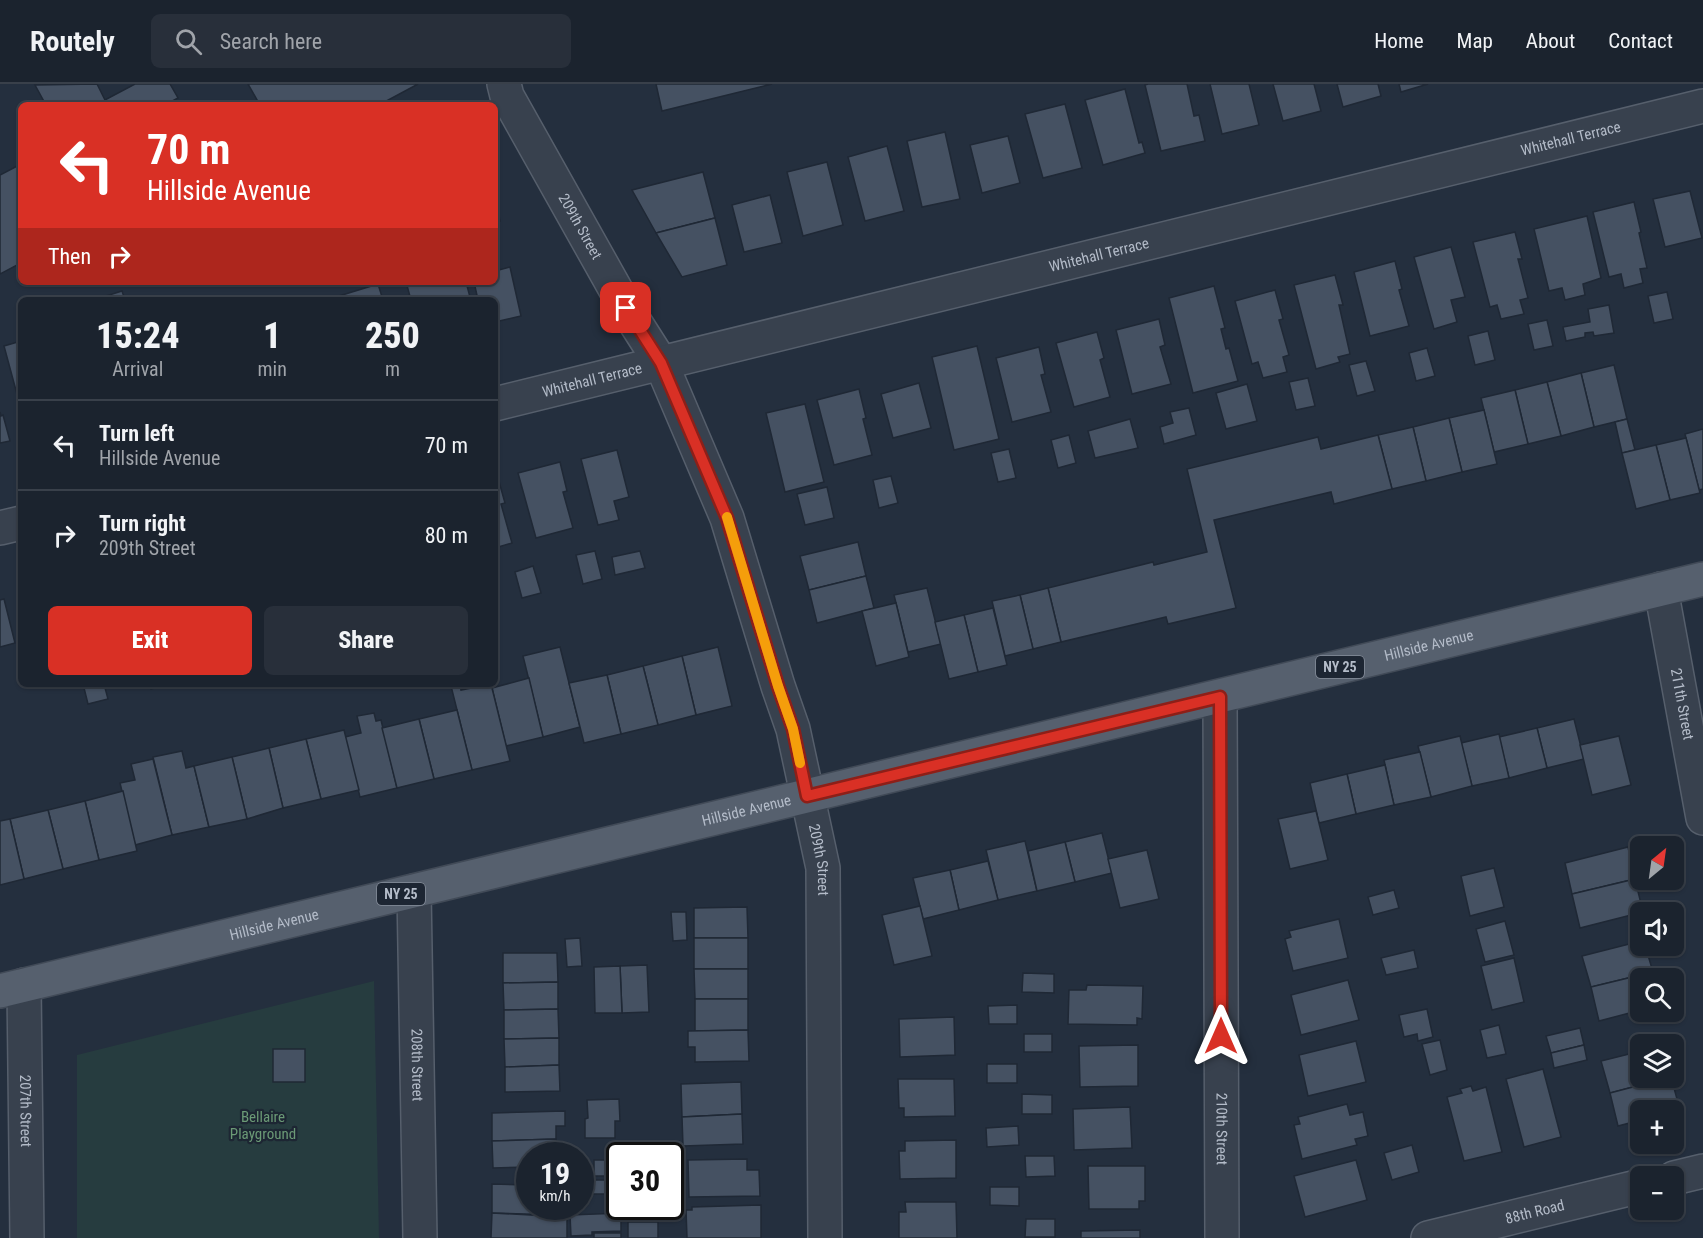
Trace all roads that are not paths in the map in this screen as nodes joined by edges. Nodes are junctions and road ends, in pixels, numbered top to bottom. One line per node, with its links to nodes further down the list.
1 (504, 84): 3 (street, 209th Street)
2 (1703, 106): 3 (street, Whitehall Terrace)
3 (661, 363): 4 (street, Whitehall Terrace); 10 (street, 209th Street)
4 (498, 403)
5 (18, 524): 6 (street)
6 (0, 528)
7 (1703, 579): 8 (main road, Hillside Avenue / NY 25)
8 (1660, 589): 9 (main road, Hillside Avenue / NY 25); 11 (street, 211th Street)
9 (1220, 697): 10 (main road, Hillside Avenue / NY 25); 20 (street, 210th Street)
10 (807, 796): 12 (main road, Hillside Avenue / NY 25); 19 (street, 209th Street)
11 (1703, 818)
12 (414, 891): 13 (main road, Hillside Avenue / NY 25); 18 (street, 208th Street)
13 (12, 988): 17 (street, 207th Street)
14 (1703, 1171): 15 (street)
15 (1684, 1176)
16 (1630, 1189): 21 (street, 88th Road)
17 (27, 1238)
18 (420, 1238)
19 (825, 1238)
20 (1222, 1238)
21 (1428, 1238)

